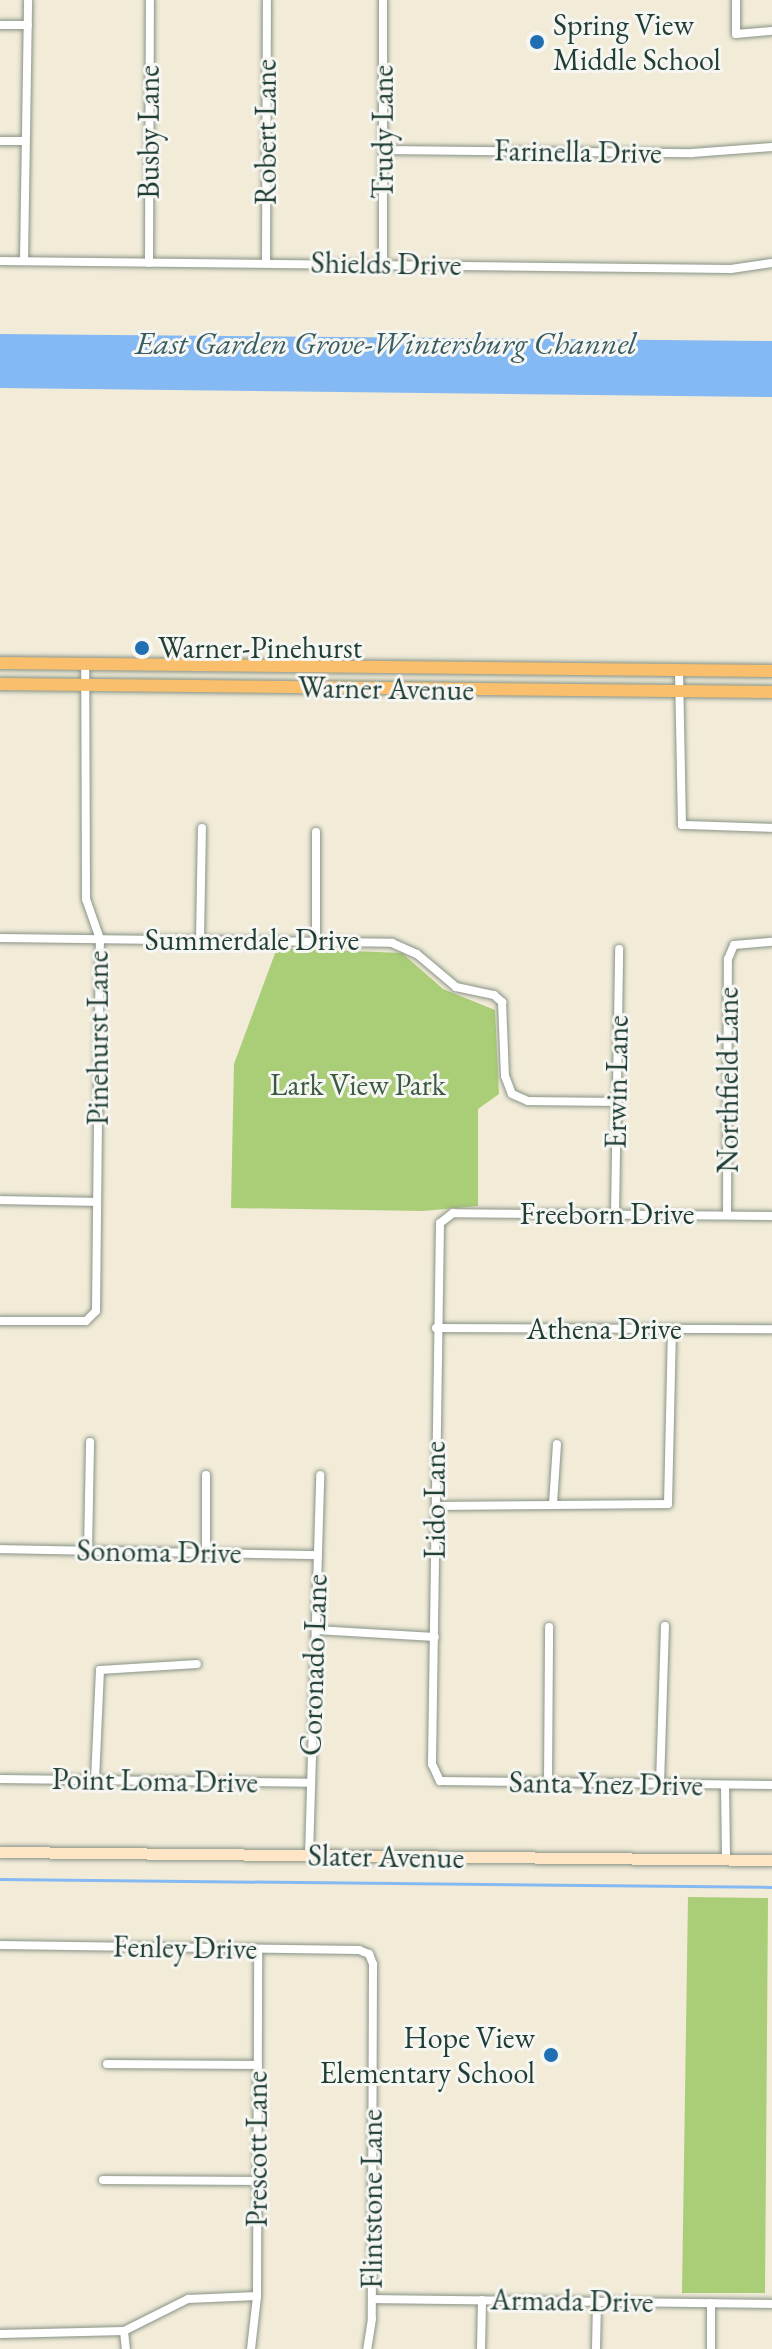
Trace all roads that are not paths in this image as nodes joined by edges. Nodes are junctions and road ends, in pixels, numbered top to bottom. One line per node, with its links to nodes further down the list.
1 (28, 0): 7 (street)
2 (150, 0): 15 (street, Busby Lane)
3 (267, 0): 16 (street, Robert Lane)
4 (383, 0): 12 (street, Trudy Lane)
5 (736, 0): 8 (street)
6 (0, 25): 7 (street)
7 (28, 25): 10 (street)
8 (772, 31)
9 (0, 141): 10 (street)
10 (24, 141): 14 (street)
11 (772, 147): 12 (street, Farinella Drive)
12 (383, 150): 18 (street, Trudy Lane)
13 (0, 261): 14 (street, Shields Drive)
14 (24, 261): 15 (street, Shields Drive)
15 (149, 263): 16 (street, Shields Drive)
16 (266, 263): 18 (street, Shields Drive)
17 (772, 263): 18 (street, Shields Drive)
18 (383, 264)
19 (0, 663): 20 (main road, Warner Avenue)
20 (85, 664): 21 (main road, Warner Avenue); 24 (street, Pinehurst Lane)
21 (679, 670): 22 (main road, Warner Avenue); 25 (street)
22 (772, 671)
23 (0, 684): 24 (main road, Warner Avenue)
24 (85, 686): 25 (main road, Warner Avenue); 31 (street, Pinehurst Lane)
25 (679, 692): 26 (main road, Warner Avenue); 28 (street)
26 (772, 692)
27 (202, 828): 32 (street)
28 (772, 828)
29 (316, 832): 33 (street)
30 (0, 938): 31 (street, Summerdale Drive)
31 (100, 939): 32 (street, Summerdale Drive); 38 (street, Pinehurst Lane)
32 (200, 939): 33 (street, Summerdale Drive)
33 (316, 940): 36 (street, Summerdale Drive)
34 (772, 942): 40 (street, Northfield Lane)
35 (619, 949): 36 (street, Erwin Lane)
36 (617, 1102): 39 (street, Erwin Lane)
37 (0, 1200): 38 (street)
38 (97, 1202): 43 (street, Pinehurst Lane)
39 (615, 1215): 40 (street, Freeborn Drive); 42 (street, Freeborn Drive)
40 (727, 1215): 41 (street, Freeborn Drive)
41 (772, 1216)
42 (443, 1218): 44 (street, Lido Lane)
43 (0, 1321)
44 (436, 1328): 45 (street, Athena Drive); 52 (street, Lido Lane)
45 (672, 1329): 46 (street, Athena Drive); 51 (street)
46 (772, 1329)
47 (90, 1442): 54 (street)
48 (557, 1444): 51 (street)
49 (206, 1475): 55 (street)
50 (320, 1475): 56 (street, Coronado Lane)
51 (553, 1504): 52 (street)
52 (436, 1506): 60 (street, Lido Lane)
53 (0, 1549): 54 (street, Sonoma Drive)
54 (88, 1550): 55 (street, Sonoma Drive)
55 (206, 1552): 56 (street, Sonoma Drive)
56 (318, 1555): 59 (street, Coronado Lane)
57 (665, 1626): 67 (street)
58 (549, 1627): 66 (street)
59 (316, 1630): 60 (street); 65 (street, Coronado Lane)
60 (435, 1637): 64 (street, Lido Lane)
61 (197, 1664): 63 (street)
62 (0, 1779): 63 (street, Point Loma Drive)
63 (95, 1780): 65 (street, Point Loma Drive)
64 (440, 1781): 66 (street, Santa Ynez Drive)
65 (310, 1783): 71 (street, Coronado Lane)
66 (548, 1783): 67 (street, Santa Ynez Drive)
67 (660, 1784): 69 (street, Santa Ynez Drive)
68 (772, 1785): 69 (street, Santa Ynez Drive)
69 (725, 1786): 72 (street)
70 (0, 1852): 71 (street, Slater Avenue)
71 (309, 1856): 72 (street, Slater Avenue)
72 (726, 1860): 73 (street, Slater Avenue)
73 (772, 1860)
74 (0, 1945): 75 (street, Fenley Drive)
75 (258, 1949): 76 (street, Fenley Drive); 78 (street, Prescott Lane)
76 (369, 1954): 82 (street, Flintstone Lane)
77 (107, 2064): 78 (street)
78 (258, 2065): 80 (street, Prescott Lane)
79 (103, 2180): 80 (street)
80 (257, 2181): 81 (street, Prescott Lane)
81 (257, 2296): 87 (street); 90 (street, Prescott Lane)
82 (372, 2299): 83 (street, Armada Drive); 91 (street, Flintstone Lane)
83 (482, 2300): 84 (street, Armada Drive); 92 (street)
84 (597, 2301): 85 (street, Armada Drive); 93 (street)
85 (711, 2303): 86 (street, Armada Drive); 94 (street)
86 (772, 2304)
87 (124, 2331): 88 (street); 89 (street)
88 (0, 2334)
89 (126, 2349)
90 (251, 2349)
91 (367, 2349)
92 (481, 2349)
93 (596, 2349)
94 (711, 2349)

